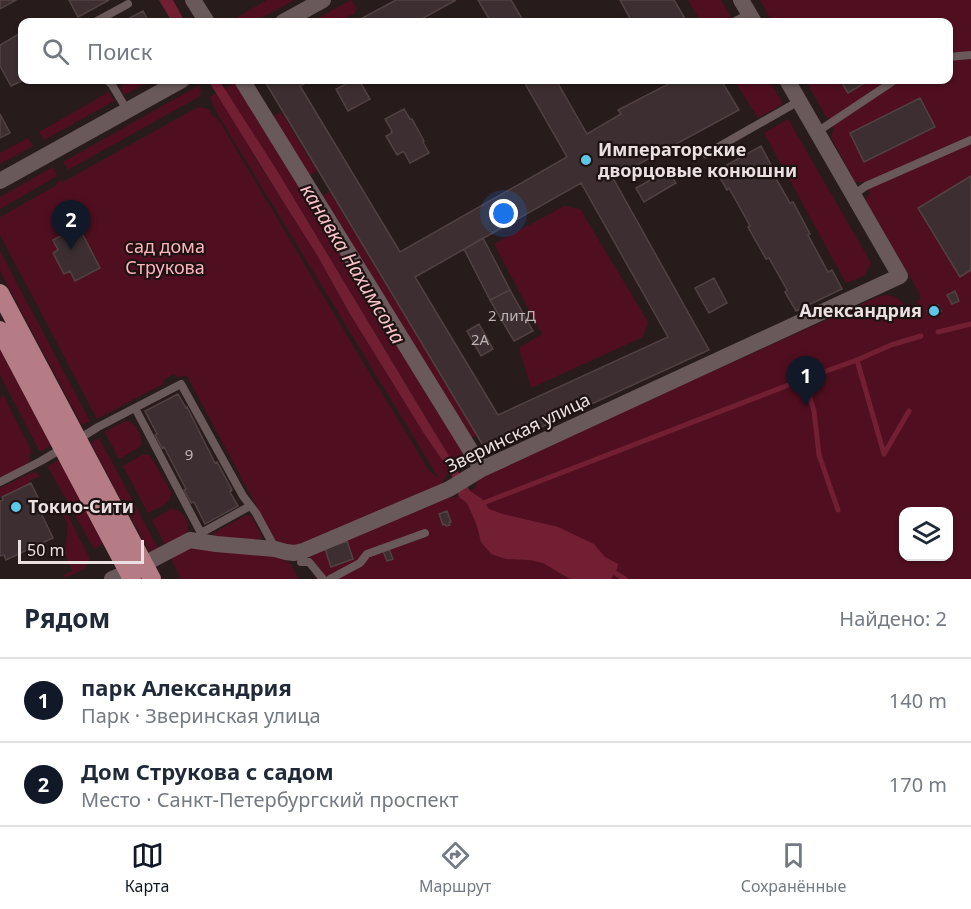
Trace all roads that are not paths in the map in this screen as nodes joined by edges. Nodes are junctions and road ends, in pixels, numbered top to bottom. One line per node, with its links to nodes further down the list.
1 (193, 0): 5 (street)
2 (323, 0): 6 (street)
3 (128, 4): 4 (lane)
4 (102, 18)
5 (204, 18)
6 (290, 18)
7 (971, 55): 8 (lane)
8 (953, 57)
9 (111, 84): 15 (lane)
10 (175, 84): 15 (street)
11 (244, 84): 25 (street)
12 (789, 84): 14 (street)
13 (889, 84): 16 (lane)
14 (799, 101): 16 (street); 18 (lane)
15 (127, 110): 19 (street)
16 (817, 132): 20 (street)
17 (971, 140): 20 (lane)
18 (705, 153)
19 (0, 182)
20 (853, 195): 25 (street, Зверинская улица)
21 (0, 293): 24 (main road)
22 (0, 330): 24 (main road)
23 (135, 408): 24 (lane); 27 (lane); 29 (lane)
24 (70, 444): 26 (lane); 32 (main road)
25 (476, 472): 30 (street, Зверинская улица)
26 (0, 482)
27 (250, 507): 29 (lane); 30 (lane)
28 (425, 533): 34 (lane)
29 (201, 537): 30 (street, Зверинская улица); 32 (street, Зверинская улица)
30 (275, 549)
31 (302, 562): 33 (lane)
32 (134, 575)
33 (323, 579)
34 (330, 579)

